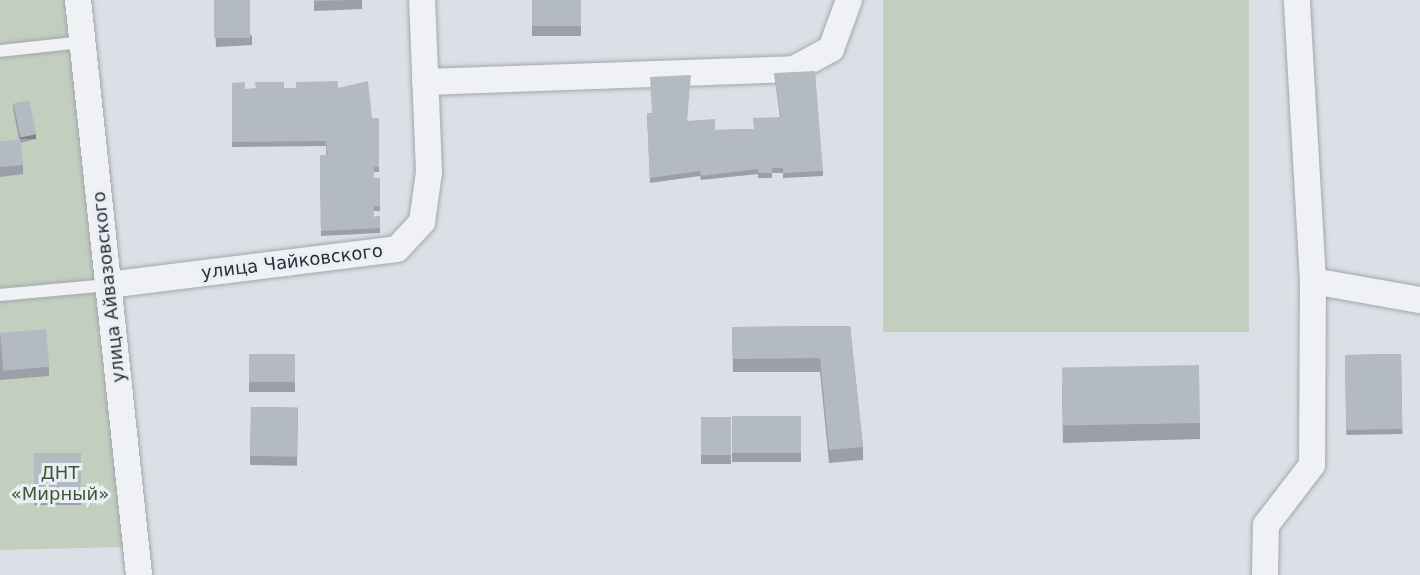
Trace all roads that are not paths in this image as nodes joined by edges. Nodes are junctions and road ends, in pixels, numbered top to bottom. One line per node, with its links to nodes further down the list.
1 (78, 0): 5 (street, улица Айвазовского)
2 (422, 0): 7 (street, улица Чайковского)
3 (849, 0): 7 (street)
4 (1297, 0): 8 (street)
5 (82, 42): 6 (lane); 9 (street, улица Айвазовского)
6 (0, 51)
7 (425, 82): 9 (street, улица Чайковского)
8 (1313, 280): 11 (street); 13 (street)
9 (108, 285): 10 (lane); 12 (street, улица Айвазовского)
10 (0, 296)
11 (1420, 300)
12 (139, 575)
13 (1265, 575)

